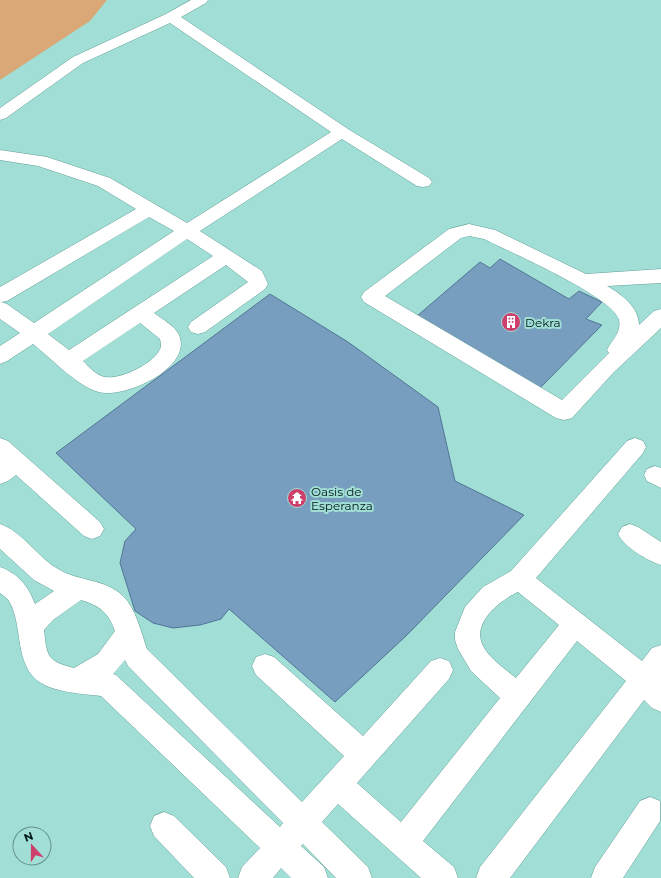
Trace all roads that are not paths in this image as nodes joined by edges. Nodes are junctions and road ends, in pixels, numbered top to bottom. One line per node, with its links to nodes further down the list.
1 (201, 0): 2 (lane)
2 (171, 17): 3 (lane); 4 (lane)
3 (0, 115)
4 (342, 132): 6 (lane); 8 (lane)
5 (0, 155): 7 (lane)
6 (423, 182)
7 (149, 209): 8 (lane); 12 (lane)
8 (187, 231): 9 (lane); 17 (lane)
9 (226, 256): 14 (lane); 16 (lane)
10 (661, 276): 11 (lane)
11 (583, 281): 20 (lane); 20 (lane)
12 (0, 296)
13 (0, 309): 17 (lane)
14 (141, 313): 19 (lane); 19 (lane)
15 (661, 316): 20 (lane)
16 (198, 327)
17 (34, 333): 18 (lane); 19 (lane)
18 (0, 356)
19 (68, 361)
20 (606, 368)
21 (634, 446): 29 (lane)
22 (0, 447): 23 (lane)
23 (8, 469): 24 (lane)
24 (92, 529)
25 (0, 534): 30 (lane)
26 (630, 534): 27 (lane)
27 (661, 554)
28 (0, 578): 32 (lane)
29 (520, 579): 31 (lane); 39 (lane)
30 (77, 589): 32 (lane); 33 (lane)
31 (576, 623): 38 (lane); 39 (lane)
32 (31, 627): 37 (lane)
33 (128, 633): 37 (lane); 43 (lane)
34 (661, 657): 38 (lane)
35 (265, 666): 40 (lane)
36 (440, 670): 40 (lane)
37 (74, 680): 46 (lane)
38 (652, 689): 52 (lane)
39 (518, 697): 45 (lane)
40 (364, 755): 41 (lane)
41 (337, 784): 43 (lane); 45 (lane)
42 (650, 810): 53 (lane)
43 (303, 823): 46 (lane); 50 (lane)
44 (164, 826): 47 (lane)
45 (403, 843): 51 (lane)
46 (281, 847): 48 (lane); 49 (lane)
47 (215, 878)
48 (254, 878)
49 (313, 878)
50 (358, 878)
51 (443, 878)
52 (491, 878)
53 (606, 878)

